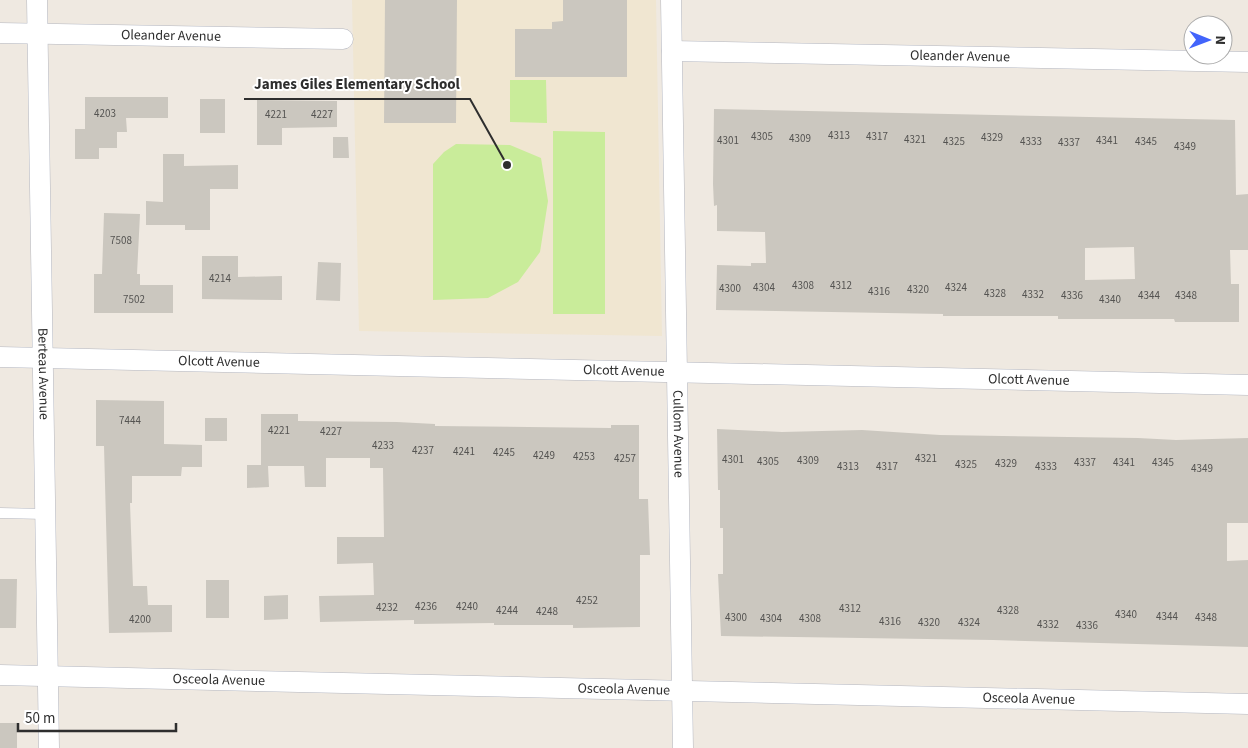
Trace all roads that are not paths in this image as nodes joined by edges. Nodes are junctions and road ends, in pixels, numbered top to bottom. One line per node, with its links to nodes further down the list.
1 (37, 0): 4 (street, Berteau Avenue)
2 (671, 0): 6 (street, Cullom Avenue)
3 (0, 33): 4 (street, Oleander Avenue)
4 (38, 34): 5 (street, Oleander Avenue); 9 (street, Berteau Avenue)
5 (343, 39)
6 (672, 50): 7 (street, Oleander Avenue); 10 (street, Cullom Avenue)
7 (1248, 62)
8 (0, 357): 9 (street, Olcott Avenue)
9 (43, 358): 10 (street, Olcott Avenue); 13 (street, Berteau Avenue)
10 (677, 372): 11 (street, Olcott Avenue); 16 (street, Cullom Avenue)
11 (1248, 385)
12 (0, 513): 13 (lane)
13 (45, 514): 15 (street, Berteau Avenue)
14 (0, 675): 15 (street, Osceola Avenue)
15 (48, 676): 16 (street, Osceola Avenue); 18 (street, Berteau Avenue)
16 (682, 691): 17 (street, Osceola Avenue); 19 (street, Cullom Avenue)
17 (1248, 704)
18 (49, 748)
19 (683, 748)

